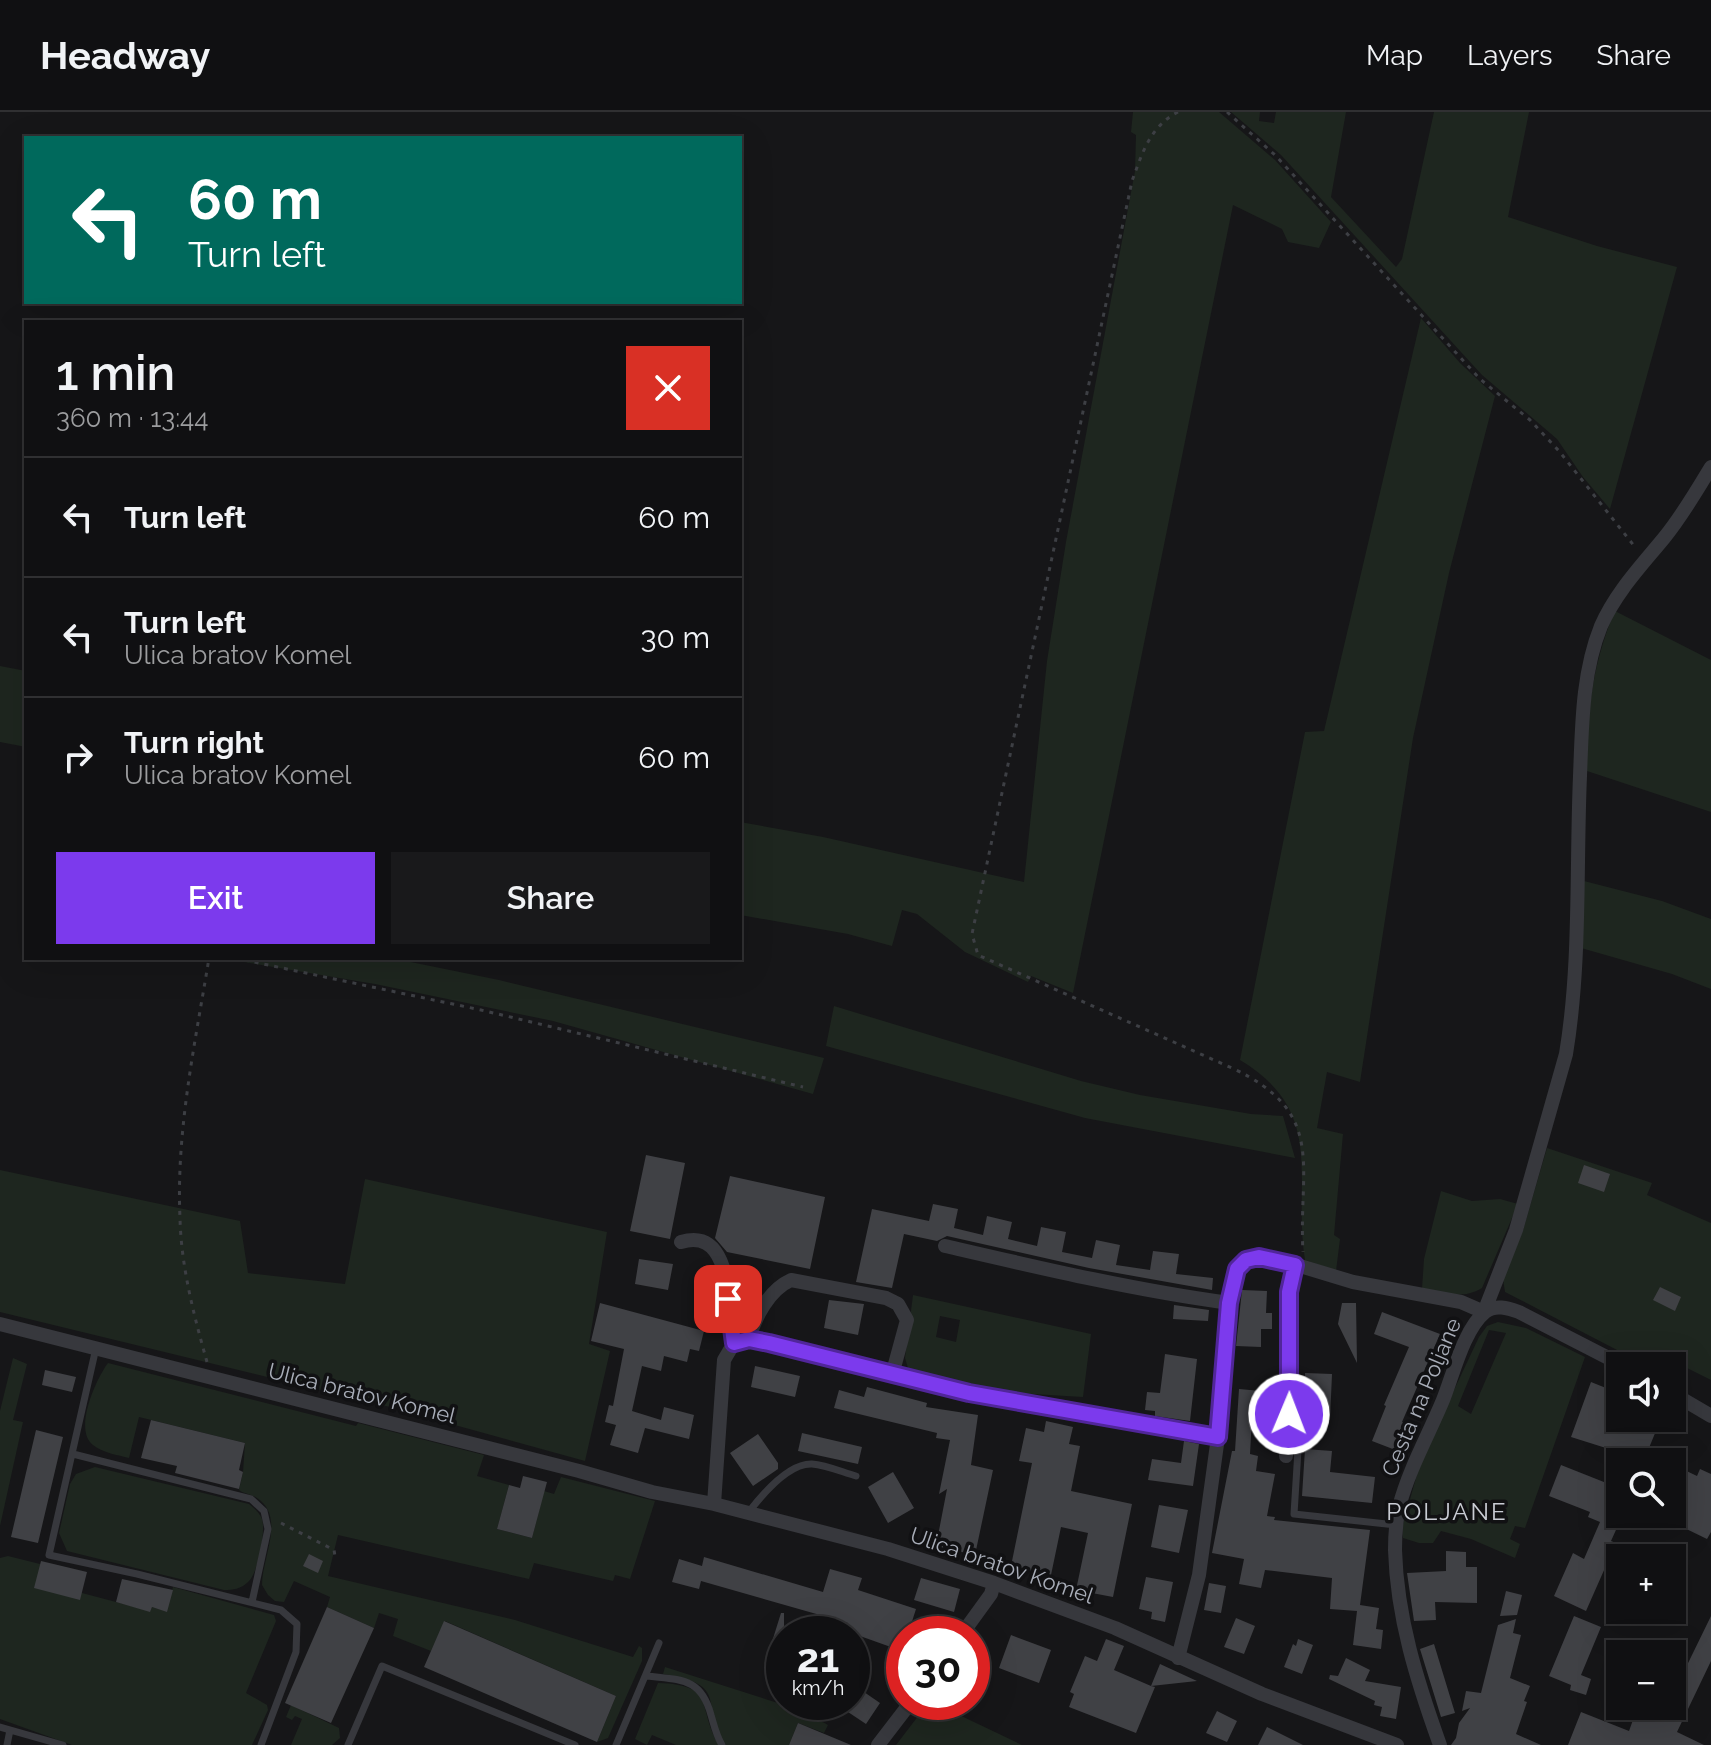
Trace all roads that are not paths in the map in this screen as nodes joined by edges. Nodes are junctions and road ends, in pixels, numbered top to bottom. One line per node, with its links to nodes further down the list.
1 (1711, 467): 6 (street)
2 (681, 1242): 9 (street)
3 (945, 1246): 5 (street)
4 (1300, 1266): 5 (street); 6 (street); 18 (street)
5 (1229, 1303): 16 (street)
6 (1484, 1312): 11 (street, Cesta na Poljane); 22 (street, Cesta na Poljane)
7 (0, 1324): 10 (street, Ulica bratov Komel)
8 (749, 1339): 9 (street); 12 (street); 12 (street)
9 (734, 1343): 20 (street)
10 (96, 1348): 17 (lane); 20 (street, Ulica bratov Komel)
11 (1606, 1357)
12 (892, 1375): 16 (street)
13 (1686, 1401): 14 (street)
14 (1711, 1416)
15 (1300, 1418): 22 (lane)
16 (1218, 1437): 27 (street)
17 (73, 1454): 24 (lane); 24 (lane)
18 (1286, 1456)
19 (856, 1476): 21 (lane)
20 (714, 1504): 21 (street, Ulica bratov Komel)
21 (748, 1513): 23 (street, Ulica bratov Komel)
22 (1396, 1525): 41 (street, Cesta na Poljane)
23 (994, 1583): 25 (street); 27 (street, Ulica bratov Komel)
24 (252, 1602): 34 (lane)
25 (975, 1616)
26 (659, 1643): 28 (lane)
27 (1178, 1658): 40 (street, Ulica bratov Komel)
28 (647, 1676): 37 (lane); 38 (lane)
29 (897, 1720): 39 (street)
30 (0, 1727): 31 (lane)
31 (10, 1730): 32 (lane); 33 (lane)
32 (7, 1745)
33 (63, 1745)
34 (261, 1745)
35 (348, 1745): 36 (lane)
36 (575, 1745)
37 (616, 1745)
38 (722, 1745)
39 (878, 1745)
40 (1397, 1745)
41 (1440, 1745)

